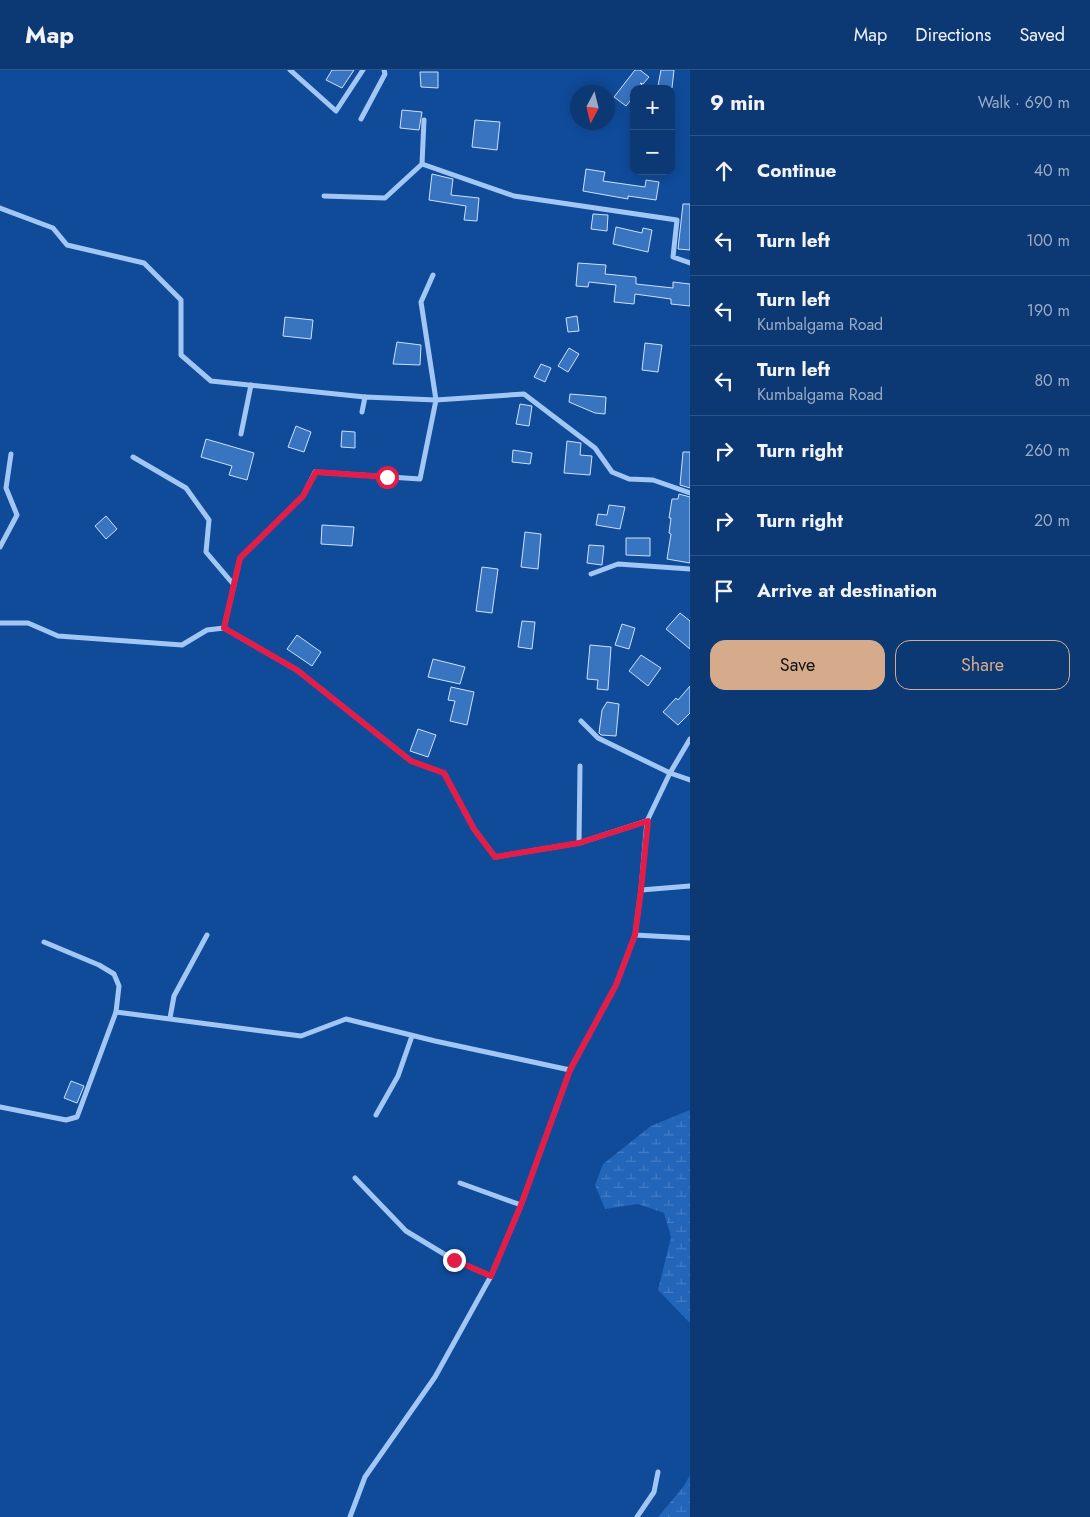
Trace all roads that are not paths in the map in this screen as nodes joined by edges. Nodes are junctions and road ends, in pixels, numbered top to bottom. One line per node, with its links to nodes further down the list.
1 (290, 70): 2 (street)
2 (363, 70)
3 (384, 70): 4 (street)
4 (361, 119)
5 (424, 120): 6 (street)
6 (422, 164): 7 (street); 9 (street)
7 (324, 196)
8 (0, 208): 11 (street)
9 (690, 263)
10 (433, 275): 13 (street)
11 (251, 385): 12 (street); 15 (street)
12 (365, 396): 13 (street); 14 (street)
13 (436, 400): 19 (street); 23 (street)
14 (362, 412)
15 (241, 434)
16 (11, 454): 18 (street)
17 (133, 457): 23 (street)
18 (3, 489): 20 (street)
19 (690, 493)
20 (0, 547)
21 (690, 569): 22 (street)
22 (591, 574)
23 (234, 585): 25 (street)
24 (0, 623): 25 (street)
25 (224, 628): 32 (street)
26 (581, 721): 29 (street)
27 (690, 739): 29 (street)
28 (580, 766): 32 (street)
29 (670, 773): 30 (street); 31 (street)
30 (690, 780)
31 (648, 821): 32 (street); 34 (street)
32 (579, 843)
33 (690, 886): 34 (street)
34 (641, 890): 36 (street)
35 (207, 935): 40 (street)
36 (635, 935): 37 (street); 42 (street)
37 (690, 938)
38 (44, 942): 39 (street)
39 (116, 1012): 40 (street); 43 (street)
40 (170, 1018): 41 (street)
41 (412, 1036): 42 (street); 44 (street)
42 (570, 1070): 47 (street)
43 (0, 1107)
44 (376, 1115)
45 (355, 1178): 48 (street)
46 (460, 1183): 47 (street)
47 (521, 1205): 48 (street)
48 (491, 1276): 50 (street)
49 (658, 1472): 51 (street)
50 (350, 1517)
51 (637, 1517)

